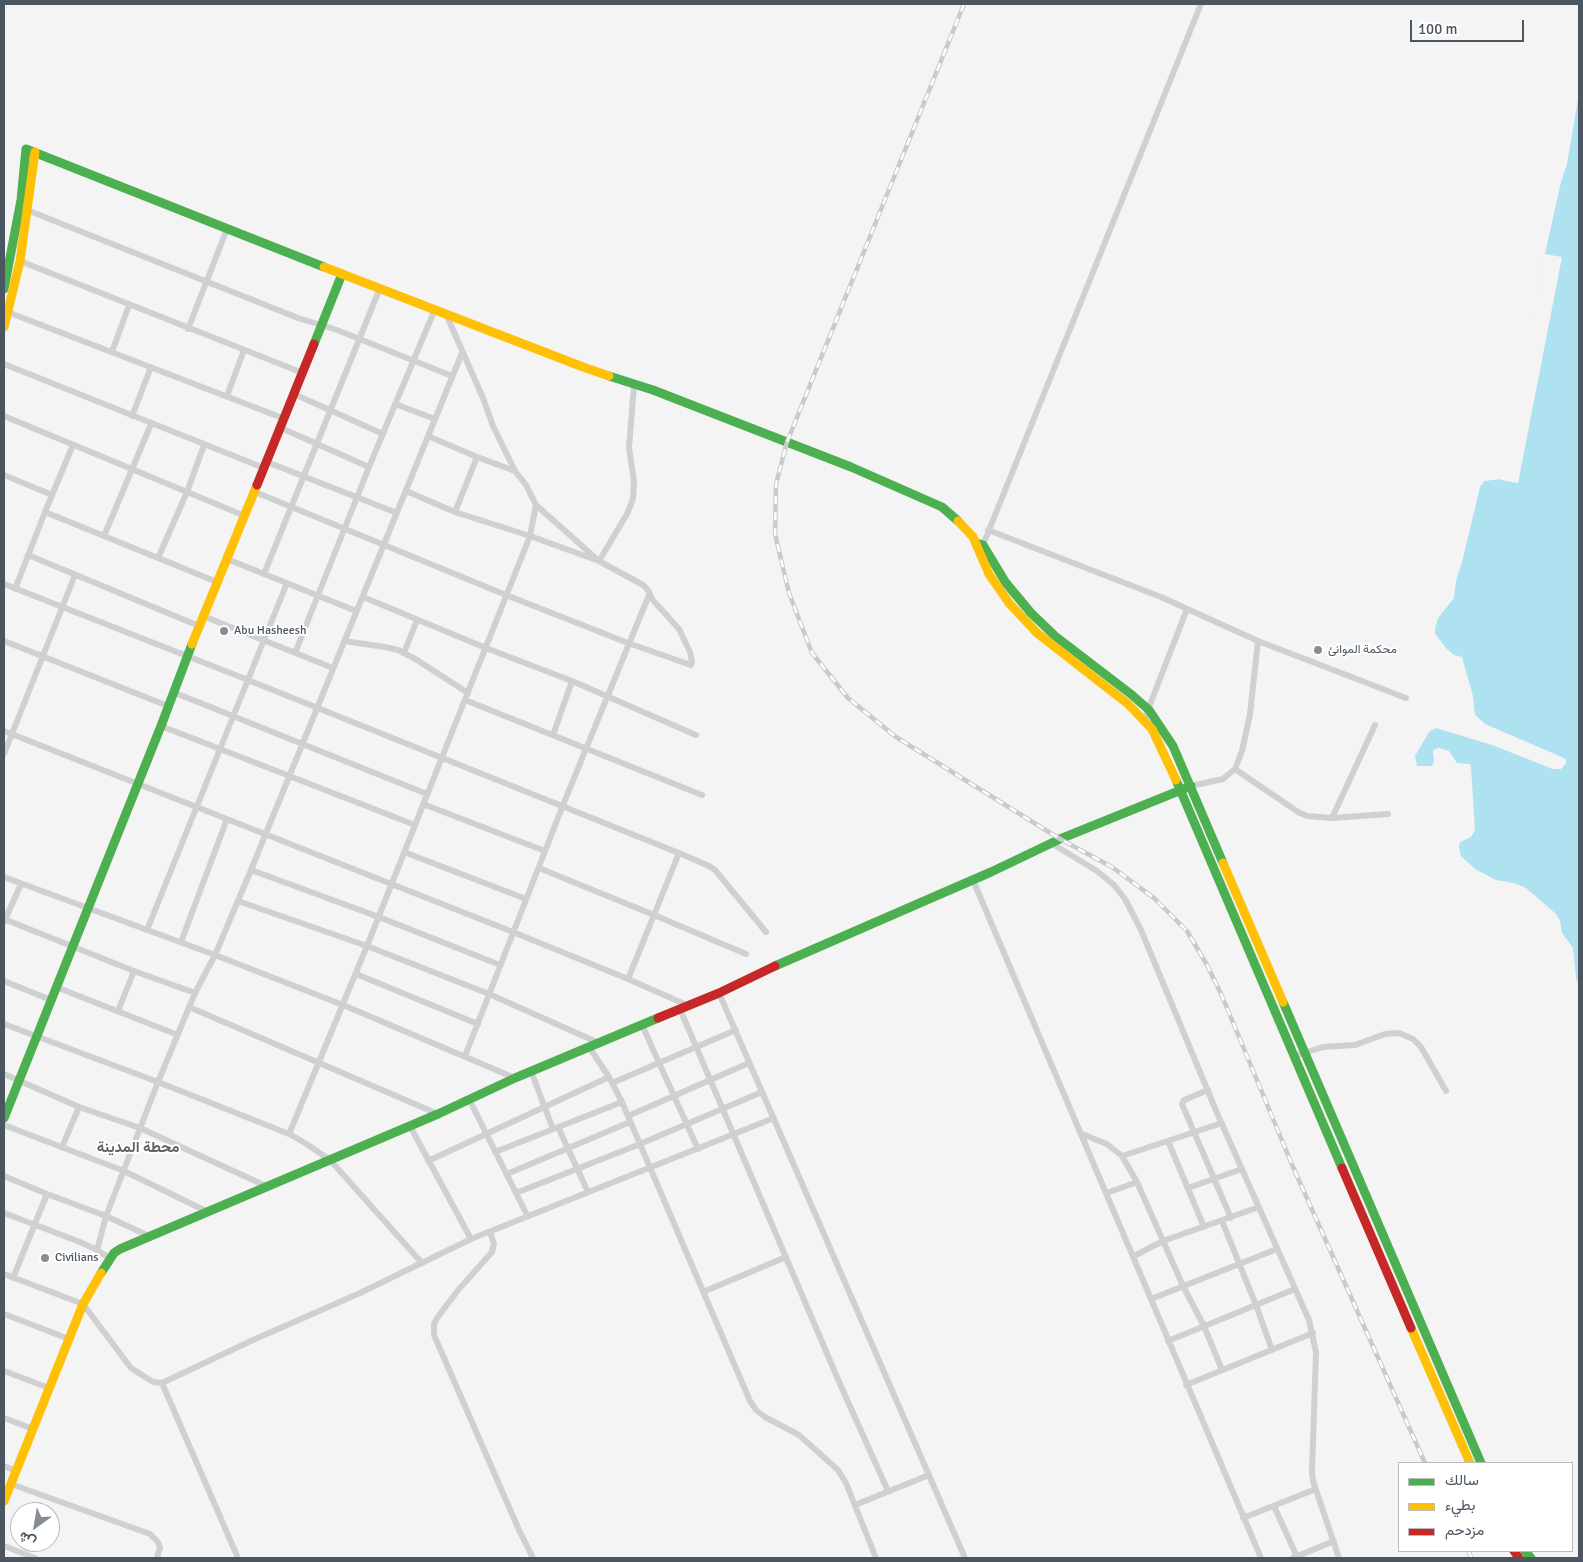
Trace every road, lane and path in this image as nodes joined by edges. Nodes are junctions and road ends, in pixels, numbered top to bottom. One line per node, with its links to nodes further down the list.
1 (1201, 4): 60 (street)
2 (31, 151): 3 (main road); 4 (main road); 9 (main road)
3 (27, 210): 5 (main road); 7 (street)
4 (227, 229): 6 (main road); 7 (street)
5 (20, 261): 10 (street); 12 (main road)
6 (342, 274): 8 (main road); 14 (main road)
7 (207, 281): 14 (street); 16 (street)
8 (380, 288): 11 (main road); 17 (street)
9 (4, 289)
10 (129, 305): 16 (street); 19 (street)
11 (435, 309): 13 (main road); 21 (street)
12 (6, 312): 15 (main road); 19 (street)
13 (445, 313): 20 (street); 26 (main road)
14 (322, 325): 17 (street); 24 (main road)
15 (4, 327)
16 (188, 329): 18 (street)
17 (360, 339): 21 (street); 30 (street)
18 (244, 350): 24 (street); 28 (street)
19 (112, 352): 23 (street)
20 (462, 353): 25 (street); 45 (street)
21 (413, 360): 25 (street); 29 (street)
22 (4, 364): 32 (street)
23 (151, 367): 28 (street); 32 (street)
24 (303, 373): 27 (main road)
25 (452, 376): 33 (street)
26 (634, 385): 64 (main road); 68 (street)
27 (294, 394): 30 (street); 34 (main road)
28 (227, 396): 34 (street)
29 (395, 404): 33 (street); 36 (street)
30 (330, 410): 36 (street); 39 (street)
31 (4, 416): 40 (street)
32 (132, 416): 35 (street)
33 (435, 419): 37 (street)
34 (283, 423): 39 (street); 42 (main road)
35 (152, 424): 38 (street); 44 (street)
36 (383, 434): 43 (street)
37 (428, 436): 41 (street); 48 (street)
38 (204, 444): 42 (street); 49 (street)
39 (317, 444): 43 (street); 47 (street)
40 (73, 445): 44 (street); 51 (street)
41 (477, 457): 45 (street); 56 (street)
42 (265, 465): 47 (street); 50 (main road)
43 (369, 467): 52 (street)
44 (133, 470): 49 (street); 61 (street)
45 (515, 470): 53 (street)
46 (4, 475): 51 (street)
47 (304, 476): 52 (street); 54 (street)
48 (406, 491): 56 (street); 57 (street)
49 (187, 492): 58 (street); 66 (street)
50 (254, 492): 54 (street); 58 (main road)
51 (52, 495): 55 (street)
52 (357, 497): 57 (street); 59 (street)
53 (536, 505): 62 (street); 68 (street)
54 (291, 506): 59 (street); 69 (street)
55 (44, 512): 61 (street); 65 (street)
56 (455, 512): 62 (street)
57 (397, 513): 63 (street)
58 (245, 516): 67 (main road)
59 (344, 528): 63 (street); 77 (street)
60 (988, 530): 64 (street); 80 (street)
61 (104, 536): 66 (street)
62 (530, 536): 68 (street); 75 (street)
63 (384, 544): 75 (street); 78 (street)
64 (979, 544): 104 (main road); 106 (main road)
65 (28, 555): 70 (street); 74 (street)
66 (158, 558): 71 (street)
67 (227, 559): 69 (street); 71 (main road)
68 (598, 561): 76 (street)
69 (264, 574): 72 (street)
70 (74, 575): 79 (street); 84 (street)
71 (217, 582): 82 (main road)
72 (287, 583): 77 (street); 86 (street)
73 (4, 584): 74 (street)
74 (15, 589): 79 (street)
75 (506, 595): 89 (street); 90 (street)
76 (649, 595): 89 (street); 89 (street)
77 (318, 596): 81 (street); 91 (street)
78 (363, 597): 81 (street); 83 (street)
79 (61, 607): 93 (street); 94 (street)
80 (1188, 609): 88 (street); 104 (street)
81 (356, 612): 87 (street)
82 (203, 616): 84 (main road); 86 (street)
83 (417, 620): 90 (street); 92 (street)
84 (200, 626): 94 (main road)
85 (4, 641): 93 (street)
86 (263, 641): 91 (street); 96 (street)
87 (344, 641): 92 (street); 95 (street)
88 (1258, 641): 101 (street); 118 (street)
89 (628, 643): 100 (street)
90 (486, 648): 97 (street); 99 (street)
91 (295, 653): 95 (street)
92 (404, 653): 99 (street)
93 (42, 656): 102 (street); 110 (street)
94 (187, 656): 96 (street); 98 (main road)
95 (332, 668): 103 (street)
96 (248, 680): 103 (street); 105 (street)
97 (572, 682): 100 (street); 111 (street)
98 (173, 692): 102 (main road); 105 (street)
99 (467, 696): 111 (street); 117 (street)
100 (607, 696): 112 (street); 115 (street)
101 (1406, 698)
102 (168, 706): 108 (main road)
103 (316, 708): 113 (street); 117 (street)
104 (1149, 710): 106 (street); 121 (main road)
105 (233, 717): 113 (street); 114 (street)
106 (1144, 720): 122 (main road)
107 (1375, 725): 129 (street)
108 (161, 726): 114 (street); 120 (main road)
109 (4, 731): 110 (street)
110 (11, 734): 116 (street); 120 (street)
111 (553, 735): 115 (street)
112 (696, 735)
113 (302, 744): 119 (street); 123 (street)
114 (220, 748): 119 (street); 127 (street)
115 (586, 748): 124 (street); 126 (street)
116 (4, 754)
117 (441, 758): 123 (street); 126 (street)
118 (1235, 769): 121 (street); 129 (street)
119 (289, 776): 131 (street); 132 (street)
120 (137, 784): 127 (street); 145 (main road)
121 (1191, 786): 122 (main road); 180 (main road)
122 (1180, 790): 133 (main road); 180 (main road)
123 (427, 794): 125 (street)
124 (702, 795)
125 (423, 804): 131 (street); 135 (street)
126 (563, 806): 135 (street); 136 (street)
127 (195, 807): 130 (street); 149 (street)
128 (1388, 814): 129 (street)
129 (1332, 818)
130 (226, 820): 132 (street); 152 (street)
131 (415, 825): 134 (street)
132 (264, 834): 138 (street); 142 (street)
133 (1052, 843): 140 (main road); 192 (street)
134 (404, 852): 142 (street); 143 (street)
135 (545, 852): 137 (street)
136 (679, 853): 146 (street); 151 (street)
137 (539, 868): 143 (street); 146 (street)
138 (251, 870): 144 (street); 147 (street)
139 (4, 877): 141 (street)
140 (974, 880): 164 (main road); 214 (street)
141 (21, 884): 145 (street); 148 (street)
142 (392, 884): 147 (street); 150 (street)
143 (526, 900): 150 (street)
144 (238, 901): 154 (street); 155 (street)
145 (87, 909): 149 (street); 153 (main road)
146 (654, 915): 156 (street); 160 (street)
147 (379, 917): 154 (street); 157 (street)
148 (4, 920): 153 (street)
149 (147, 930): 152 (street)
150 (513, 932): 157 (street); 160 (street)
151 (766, 932)
152 (181, 942): 155 (street)
153 (72, 946): 158 (street); 162 (main road)
154 (367, 946): 159 (street); 165 (street)
155 (215, 954): 163 (street); 167 (street)
156 (746, 954)
157 (500, 965): 165 (street)
158 (134, 971): 163 (street); 170 (street)
159 (356, 974): 167 (street); 172 (street)
160 (628, 979): 169 (street)
161 (4, 981): 166 (street)
162 (56, 987): 166 (main road); 170 (street)
163 (195, 993): 168 (street)
164 (719, 993): 169 (main road); 174 (street)
165 (488, 994): 172 (street); 177 (street)
166 (51, 1000): 176 (main road)
167 (343, 1005): 181 (street); 182 (street)
168 (189, 1007): 175 (street); 182 (street)
169 (685, 1007): 173 (main road); 179 (street)
170 (118, 1011): 175 (street)
171 (4, 1024): 176 (street)
172 (478, 1024): 181 (street)
173 (642, 1024): 177 (main road); 183 (street)
174 (736, 1030): 179 (street); 184 (street)
175 (178, 1035): 191 (street)
176 (37, 1036): 188 (main road); 191 (street)
177 (599, 1043): 178 (main road)
178 (589, 1047): 185 (main road); 189 (street)
179 (696, 1047): 183 (street); 190 (street)
180 (1299, 1055): 193 (street); 280 (main road); 281 (main road)
181 (465, 1056): 187 (street)
182 (319, 1063): 202 (street); 212 (street)
183 (659, 1063): 189 (street); 195 (street)
184 (749, 1063): 190 (street); 194 (street)
185 (531, 1071): 187 (main road); 199 (street)
186 (4, 1074): 188 (street)
187 (515, 1078): 196 (main road)
188 (18, 1080): 198 (street); 201 (main road)
189 (611, 1080): 197 (street); 199 (street)
190 (710, 1080): 195 (street); 200 (street)
191 (158, 1082): 209 (street); 212 (street)
192 (1208, 1090): 205 (street); 211 (street)
193 (1446, 1091)
194 (762, 1092): 200 (street); 203 (street)
195 (675, 1096): 204 (street); 206 (street)
196 (469, 1100): 202 (main road); 213 (street)
197 (622, 1102): 204 (street); 210 (street)
198 (79, 1106): 209 (street); 219 (street)
199 (545, 1106): 210 (street); 213 (street)
200 (722, 1109): 206 (street); 215 (street)
201 (5, 1113)
202 (438, 1114): 208 (main road)
203 (774, 1118): 215 (street); 284 (street)
204 (629, 1119): 217 (street); 218 (street)
205 (1222, 1123): 211 (street); 226 (street)
206 (688, 1124): 217 (street); 220 (street)
207 (4, 1125): 219 (street)
208 (410, 1126): 223 (main road); 224 (street)
209 (140, 1128): 228 (street); 233 (street)
210 (555, 1128): 218 (street); 221 (street)
211 (1194, 1132): 216 (street); 231 (street)
212 (288, 1134): 223 (street)
213 (486, 1134): 221 (street); 224 (street)
214 (1082, 1134): 222 (street); 237 (street)
215 (733, 1135): 220 (street); 256 (street)
216 (1168, 1141): 222 (street); 234 (street)
217 (640, 1144): 225 (street); 227 (street)
218 (567, 1147): 227 (street); 229 (street)
219 (62, 1148): 228 (street)
220 (698, 1149): 225 (street)
221 (495, 1152): 229 (street)
222 (1122, 1156): 232 (street)
223 (330, 1160): 233 (main road); 257 (street)
224 (428, 1161): 250 (street)
225 (650, 1168): 235 (street); 263 (street)
226 (1242, 1169): 231 (street); 239 (street)
227 (578, 1170): 235 (street); 236 (street)
228 (124, 1171): 240 (street); 243 (street)
229 (507, 1174): 236 (street)
230 (4, 1176): 238 (street)
231 (1215, 1179): 234 (street); 244 (street)
232 (1137, 1182): 237 (street); 251 (street)
233 (266, 1186): 240 (main road)
234 (1188, 1188): 247 (street)
235 (588, 1192): 242 (street)
236 (516, 1193): 242 (street)
237 (1107, 1193): 254 (street)
238 (47, 1194): 243 (street); 246 (street)
239 (1259, 1207): 244 (street); 252 (street)
240 (208, 1212): 249 (main road)
241 (4, 1213): 246 (street)
242 (528, 1215): 248 (street)
243 (106, 1216): 249 (street); 253 (street)
244 (1231, 1218): 245 (street)
245 (1222, 1221): 247 (street); 258 (street)
246 (34, 1225): 253 (street); 260 (street)
247 (1204, 1227): 251 (street)
248 (490, 1232): 250 (street); 298 (street)
249 (149, 1236): 255 (main road)
250 (471, 1239): 257 (street)
251 (1163, 1242): 254 (street); 261 (street)
252 (1277, 1249): 258 (street); 262 (street)
253 (97, 1250): 255 (street)
254 (1134, 1256): 264 (street)
255 (109, 1258): 265 (main road)
256 (786, 1258): 263 (street); 287 (street)
257 (422, 1263): 275 (street)
258 (1239, 1264): 261 (street); 266 (street)
259 (4, 1274): 260 (street)
260 (13, 1278): 265 (street)
261 (1183, 1286): 264 (street); 268 (street)
262 (1295, 1289): 266 (street); 269 (street)
263 (702, 1292): 289 (street)
264 (1151, 1299): 271 (street)
265 (83, 1304): 270 (main road); 275 (street)
266 (1256, 1305): 268 (street); 272 (street)
267 (4, 1314): 270 (street)
268 (1204, 1326): 271 (street); 274 (street)
269 (1313, 1333): 272 (street); 286 (street)
270 (69, 1339): 277 (main road)
271 (1168, 1341): 276 (street)
272 (1272, 1350): 274 (street)
273 (4, 1370): 277 (street)
274 (1222, 1370): 276 (street)
275 (162, 1383): 297 (street)
276 (1186, 1385): 291 (street)
277 (49, 1388): 279 (main road)
278 (4, 1418): 279 (street)
279 (33, 1429): 283 (main road)
280 (1470, 1462)
281 (1481, 1462)
282 (4, 1466): 283 (street)
283 (16, 1471): 285 (main road)
284 (929, 1475): 287 (street); 300 (street)
285 (11, 1484): 288 (main road); 296 (street)
286 (1316, 1489): 290 (street); 292 (street)
287 (888, 1491): 289 (street)
288 (4, 1500)
289 (855, 1505): 299 (street)
290 (1274, 1506): 291 (street); 294 (street)
291 (1243, 1518): 301 (street)
292 (1334, 1541): 294 (street); 302 (street)
293 (4, 1546): 295 (street)
294 (1295, 1557)
295 (35, 1558)
296 (157, 1558)
297 (238, 1558)
298 (533, 1558)
299 (876, 1558)
300 (965, 1558)
301 (1261, 1558)
302 (1339, 1558)

